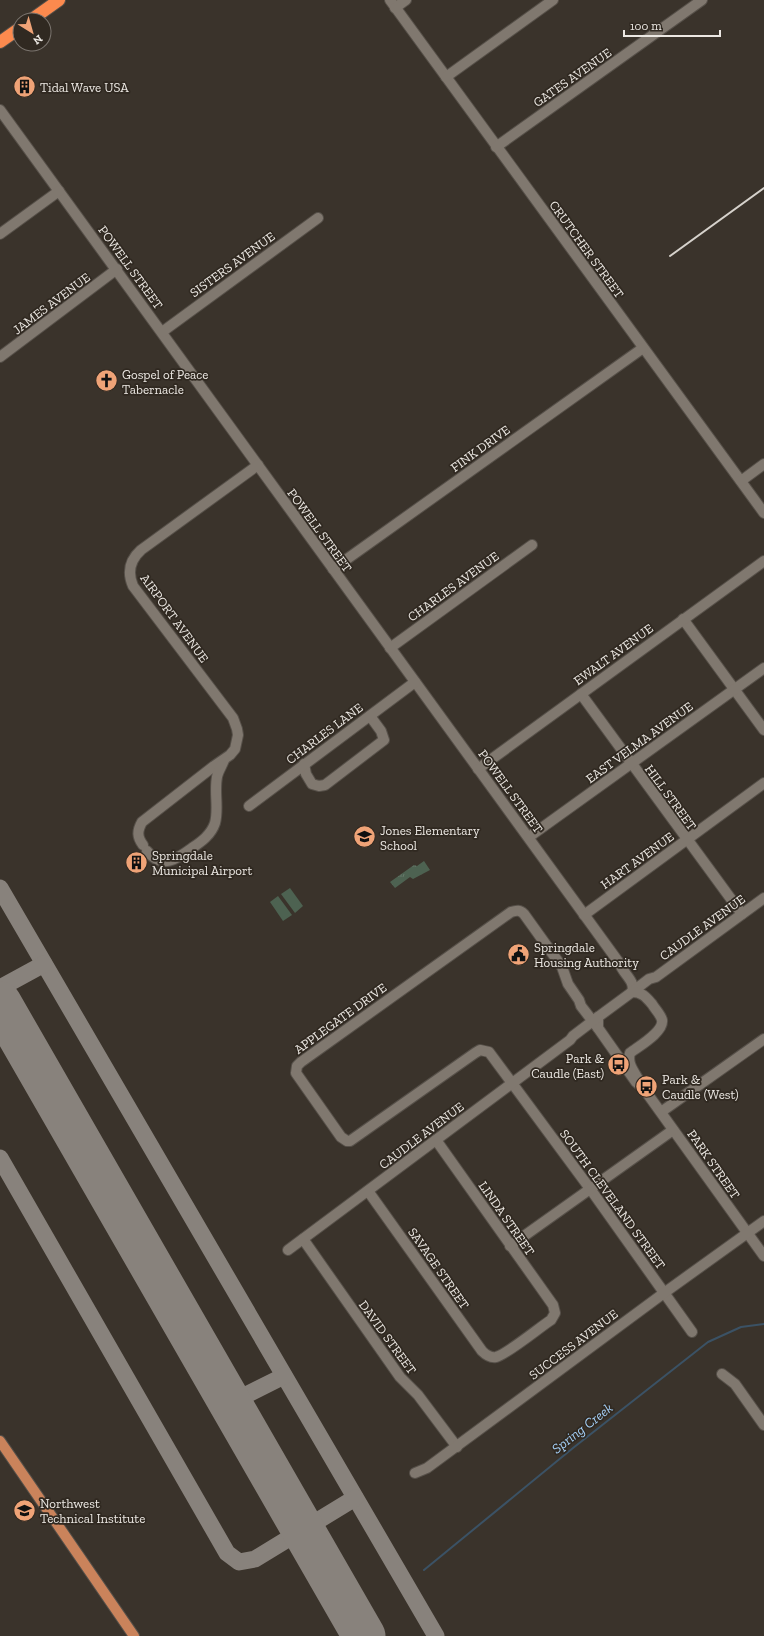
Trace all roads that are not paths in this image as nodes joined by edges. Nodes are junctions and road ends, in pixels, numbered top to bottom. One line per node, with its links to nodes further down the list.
1 (59, 0): 6 (highway)
2 (406, 0): 5 (street)
3 (553, 0): 9 (street)
4 (702, 0): 11 (street, GATES AVENUE)
5 (392, 4): 9 (street, CRUTCHER STREET)
6 (42, 12)
7 (12, 34): 8 (highway)
8 (0, 42)
9 (446, 77): 11 (street, CRUTCHER STREET)
10 (0, 110): 12 (street, POWELL STREET)
11 (496, 147): 17 (street, CRUTCHER STREET)
12 (59, 191): 14 (street); 15 (street, POWELL STREET)
13 (318, 218): 16 (street, SISTERS AVENUE)
14 (0, 234)
15 (117, 270): 16 (street, POWELL STREET); 18 (street, JAMES AVENUE)
16 (162, 332): 20 (street, POWELL STREET)
17 (642, 348): 21 (street, CRUTCHER STREET); 25 (street, FINK DRIVE)
18 (0, 357)
19 (764, 464): 21 (street)
20 (258, 465): 25 (street, POWELL STREET); 34 (street, AIRPORT AVENUE)
21 (741, 481): 22 (street, CRUTCHER STREET)
22 (764, 513)
23 (532, 545): 27 (street, CHARLES AVENUE)
24 (764, 561): 26 (street, EWALT AVENUE)
25 (333, 569): 27 (street, POWELL STREET)
26 (683, 619): 30 (street); 31 (street, EWALT AVENUE)
27 (390, 648): 29 (street, POWELL STREET)
28 (764, 668): 30 (street, EAST VELMA AVENUE)
29 (415, 682): 32 (street, CHARLES LANE); 37 (street, POWELL STREET)
30 (735, 689): 33 (street); 36 (street, EAST VELMA AVENUE)
31 (581, 694): 36 (street, HILL STREET); 37 (street, EWALT AVENUE)
32 (370, 716): 35 (street, CHARLES LANE); 35 (street)
33 (764, 730)
34 (224, 760): 34 (street, AIRPORT AVENUE)
35 (304, 764): 39 (street, CHARLES LANE)
36 (631, 764): 40 (street, EAST VELMA AVENUE); 41 (street, HILL STREET)
37 (478, 769): 40 (street, POWELL STREET)
38 (764, 783): 41 (street, HART AVENUE)
39 (249, 806)
40 (529, 837): 44 (street, POWELL STREET)
41 (687, 839): 43 (street, HILL STREET); 44 (street, HART AVENUE)
42 (764, 898): 43 (street, CAUDLE AVENUE)
43 (742, 914): 45 (street, CAUDLE AVENUE)
44 (584, 915): 46 (street, POWELL STREET)
45 (656, 977): 46 (street, CAUDLE AVENUE); 47 (street, CAUDLE AVENUE)
46 (636, 990): 47 (street, POWELL STREET); 48 (street)
47 (646, 997): 51 (street)
48 (596, 1022): 50 (street, PARK STREET); 52 (street, CAUDLE AVENUE); 52 (street, APPLEGATE DRIVE)
49 (764, 1039): 54 (street)
50 (615, 1052): 51 (street); 53 (street, PARK STREET)
51 (630, 1053): 53 (street, PARK STREET)
52 (512, 1082): 56 (street, CAUDLE AVENUE); 57 (street, SOUTH CLEVELAND STREET)
53 (642, 1087): 54 (street, PARK STREET)
54 (661, 1112): 55 (street, PARK STREET)
55 (673, 1130): 57 (street); 60 (street, PARK STREET)
56 (436, 1140): 58 (street, CAUDLE AVENUE); 62 (street, LINDA STREET)
57 (591, 1190): 62 (street); 65 (street, SOUTH CLEVELAND STREET)
58 (368, 1191): 61 (street, CAUDLE AVENUE); 66 (street, SAVAGE STREET)
59 (764, 1221): 60 (street, SUCCESS AVENUE)
60 (747, 1233): 64 (street, PARK STREET); 65 (street, SUCCESS AVENUE)
61 (303, 1240): 63 (street, CAUDLE AVENUE); 71 (street, DAVID STREET)
62 (510, 1246): 66 (street, LINDA STREET)
63 (288, 1250)
64 (764, 1256)
65 (664, 1293): 67 (street, SOUTH CLEVELAND STREET); 71 (street, SUCCESS AVENUE)
66 (555, 1313)
67 (692, 1332)
68 (722, 1374): 69 (street)
69 (764, 1425)
70 (0, 1440): 73 (main road)
71 (457, 1447): 72 (street, SUCCESS AVENUE)
72 (415, 1473)
73 (134, 1636)

